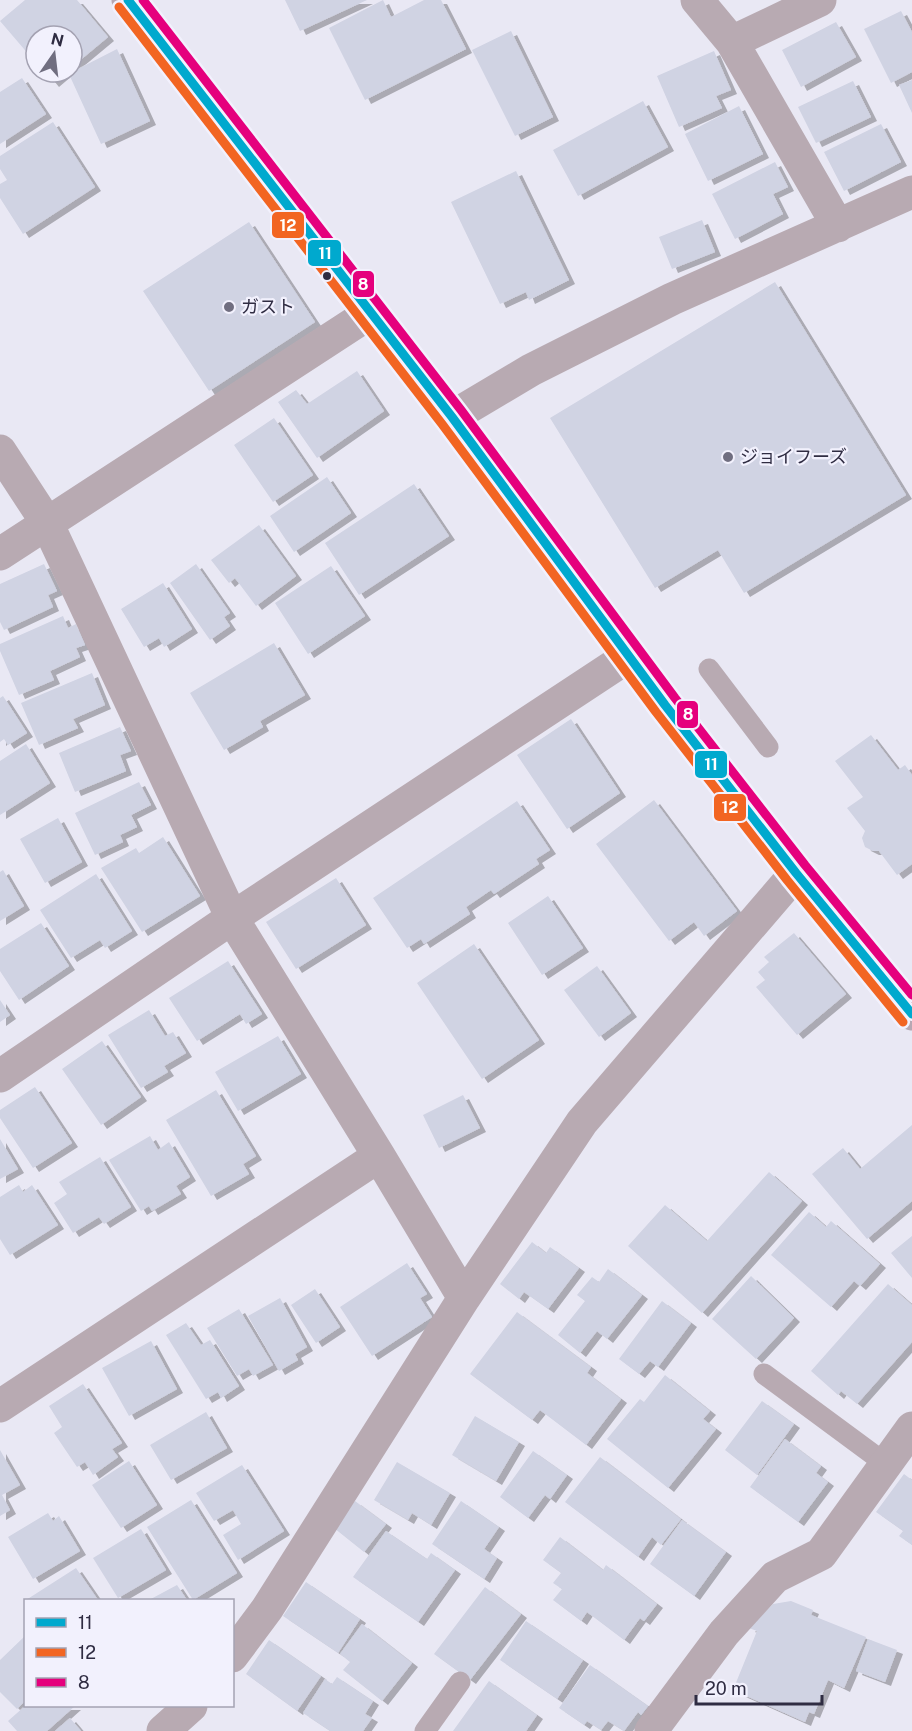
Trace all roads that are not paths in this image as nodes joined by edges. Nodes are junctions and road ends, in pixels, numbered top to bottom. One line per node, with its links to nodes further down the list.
1 (128, 0): 7 (street)
2 (697, 0): 4 (street)
3 (820, 0): 4 (street)
4 (732, 42): 6 (street)
5 (912, 192): 6 (street)
6 (838, 226): 8 (street)
7 (370, 313): 8 (street); 10 (street)
8 (452, 417): 12 (street)
9 (0, 451): 10 (street)
10 (47, 523): 11 (street); 16 (street)
11 (0, 554)
12 (629, 656): 15 (street); 16 (street)
13 (709, 669): 14 (lane)
14 (768, 747)
15 (796, 873): 17 (street); 20 (street)
16 (232, 918): 18 (street); 19 (street)
17 (912, 1014)
18 (0, 1076)
19 (379, 1156): 20 (street); 22 (street)
20 (464, 1298): 25 (street)
21 (764, 1374): 24 (lane)
22 (0, 1406)
23 (912, 1428): 24 (street)
24 (886, 1464): 30 (street)
25 (234, 1653)
26 (460, 1682): 29 (lane)
27 (190, 1707): 28 (street)
28 (163, 1731)
29 (425, 1731)
30 (651, 1731)

